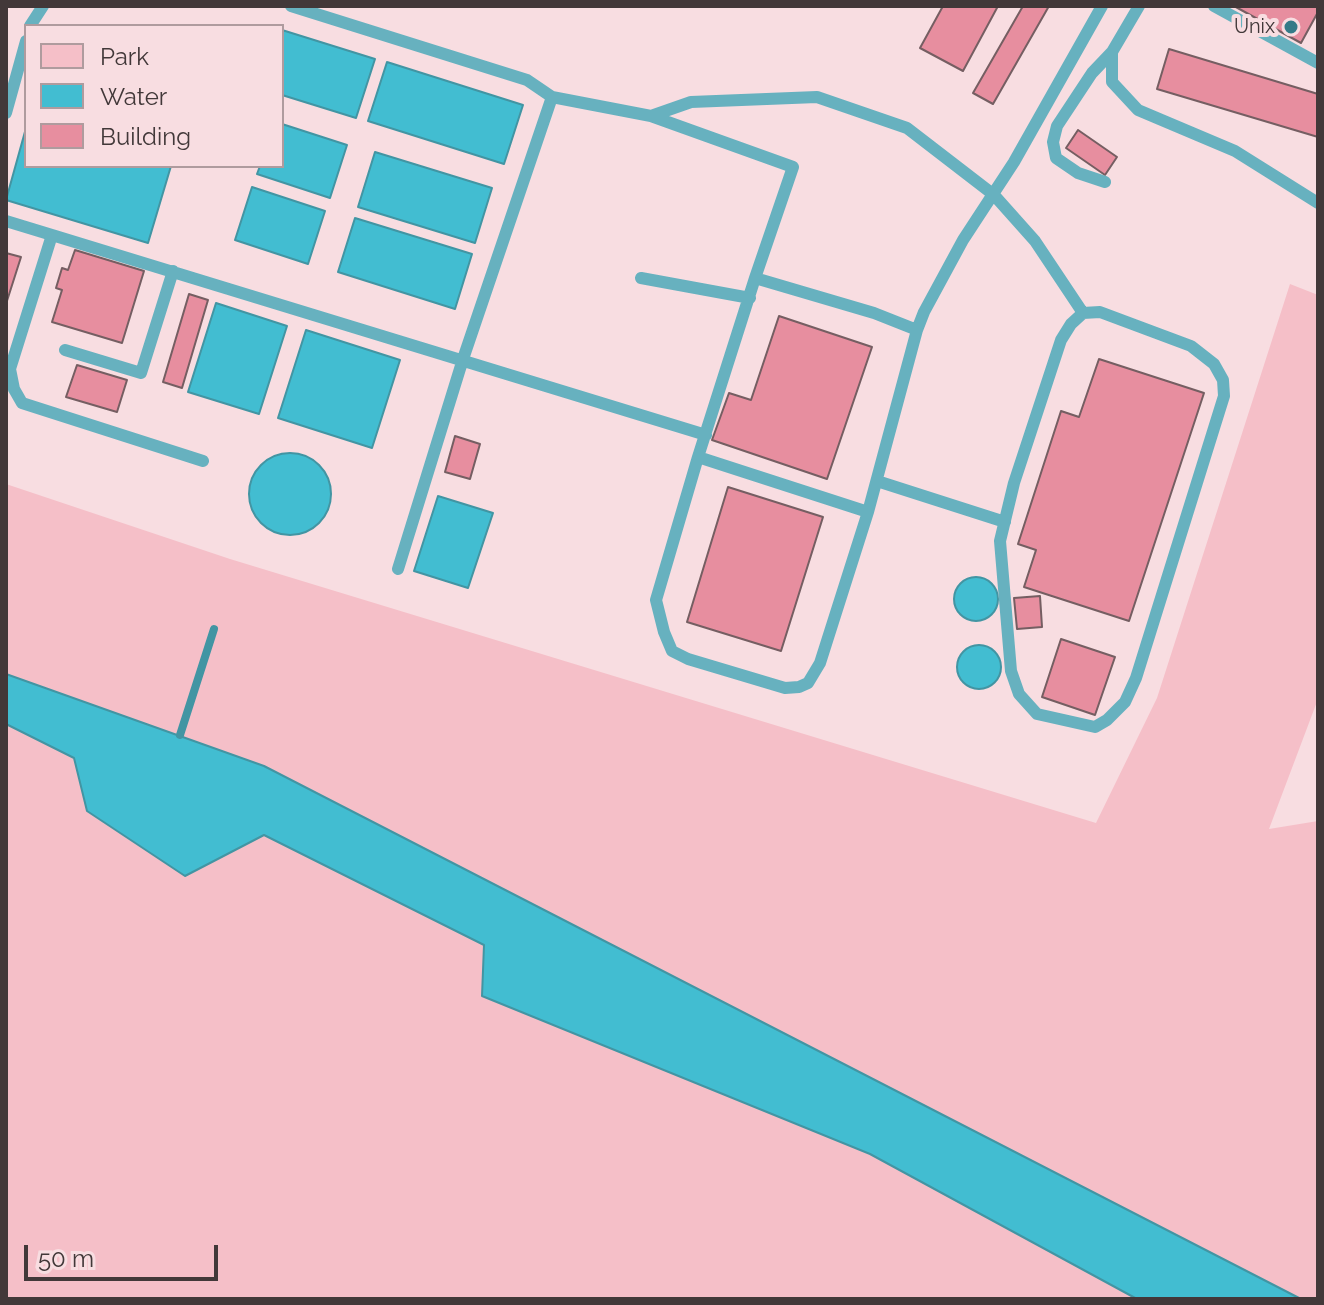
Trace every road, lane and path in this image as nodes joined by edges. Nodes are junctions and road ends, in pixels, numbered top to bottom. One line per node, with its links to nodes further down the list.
1 (43, 6): 6 (lane)
2 (291, 6): 10 (lane)
3 (1102, 6): 14 (lane)
4 (1139, 6): 8 (lane)
5 (1214, 6): 9 (lane)
6 (31, 24)
7 (24, 48): 11 (lane)
8 (1112, 52): 13 (lane); 15 (lane)
9 (1318, 63)
10 (552, 97): 12 (lane); 25 (lane)
11 (6, 113)
12 (651, 116): 14 (lane); 20 (lane)
13 (1105, 182)
14 (994, 195): 22 (lane); 23 (lane)
15 (1318, 203)
16 (6, 221): 17 (lane)
17 (52, 235): 18 (lane); 28 (lane)
18 (173, 271): 24 (lane); 25 (lane)
19 (641, 278): 21 (lane)
20 (755, 278): 21 (lane); 23 (lane)
21 (750, 298): 26 (lane)
22 (1083, 313): 31 (lane); 31 (lane)
23 (917, 330): 29 (lane)
24 (65, 350)
25 (463, 359): 26 (lane); 32 (lane)
26 (706, 435): 27 (lane)
27 (698, 457): 30 (lane); 30 (lane)
28 (203, 461)
29 (877, 481): 30 (lane); 31 (lane)
30 (868, 512)
31 (1005, 522)
32 (398, 569)

